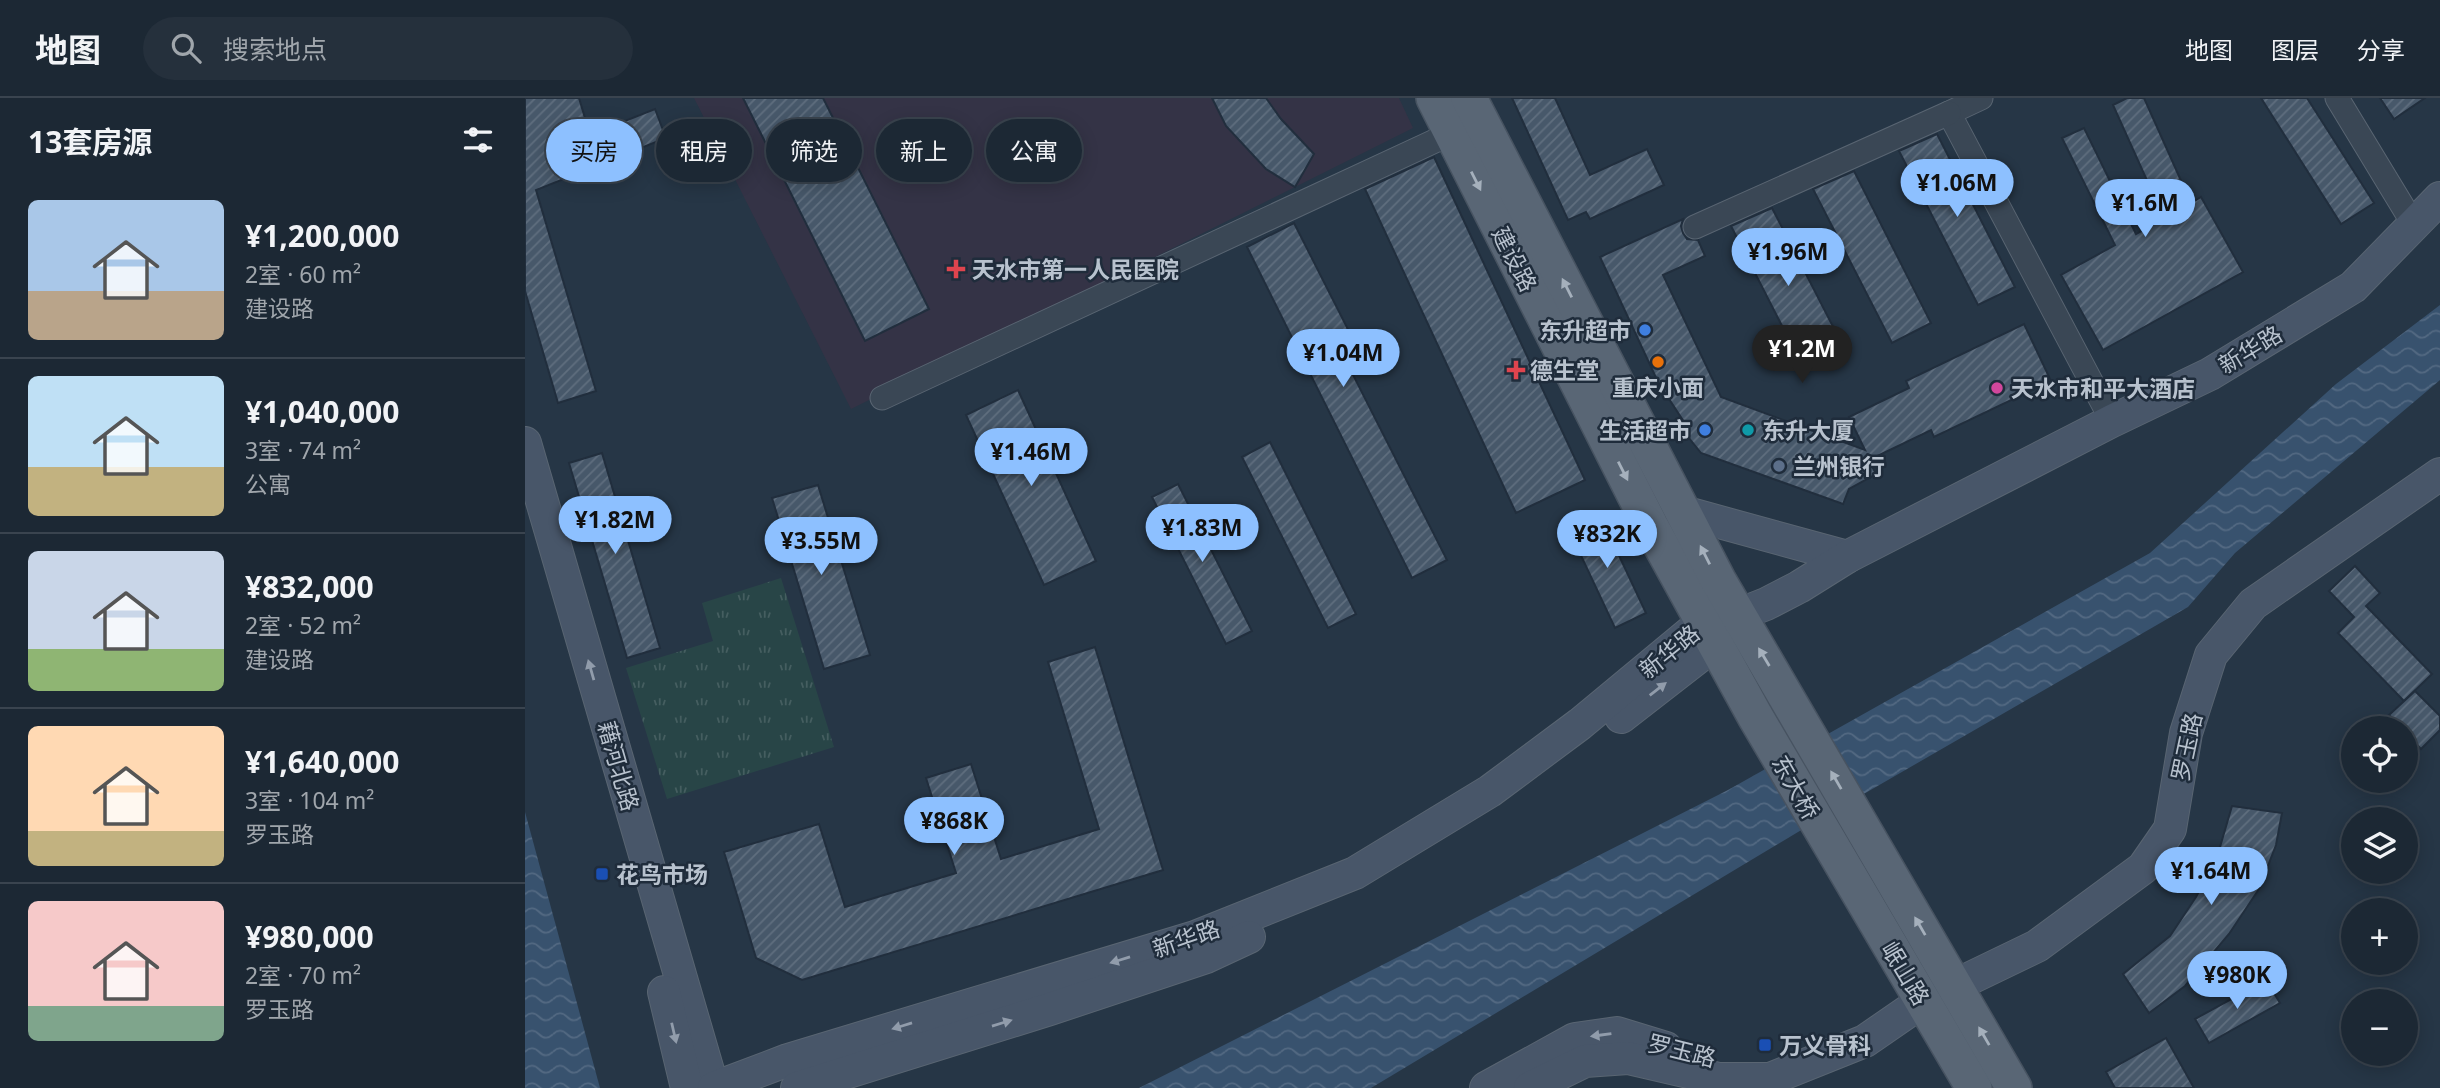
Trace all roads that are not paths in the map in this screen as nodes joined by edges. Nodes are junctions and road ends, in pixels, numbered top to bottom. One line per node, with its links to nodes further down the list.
1 (1434, 98): 6 (main road, 建设路)
2 (1469, 98): 14 (main road, 建设路, one-way to 2)
3 (1981, 98): 5 (street)
4 (2337, 98): 8 (street)
5 (1949, 113): 9 (street); 11 (street)
6 (1452, 133): 10 (street); 18 (main road, 建设路, one-way to 18)
7 (2440, 198): 8 (main road, 新华路)
8 (2414, 225): 11 (main road, 新华路)
9 (1695, 226)
10 (882, 398)
11 (2112, 421): 16 (main road, 新华路)
12 (525, 443): 25 (main road, 藉河北路, one-way to 12)
13 (2440, 474): 22 (main road, 罗玉路)
14 (1683, 512): 16 (main road); 17 (main road, 建设路, one-way to 14)
15 (525, 520): 24 (main road, 藉河北路, one-way to 24)
16 (1847, 557): 17 (main road, 新华路)
17 (1738, 615): 18 (main road, 新华路); 19 (main road, 建设路, one-way to 17)
18 (1709, 633): 20 (main road, 建设路); 25 (main road, 新华路, one-way to 25); 26 (main road, 新华路, one-way to 18)
19 (1790, 700): 22 (main road, 东大桥, one-way to 19)
20 (1755, 716): 21 (main road, 东大桥)
21 (1838, 859): 23 (main road, 岷山路)
22 (1955, 985): 23 (main road, 罗玉路); 30 (main road, 岷山路, one-way to 22)
23 (1923, 1001): 27 (main road, 罗玉路, one-way to 27); 28 (main road, 罗玉路); 29 (main road, 岷山路)
24 (687, 1088)
25 (713, 1088)
26 (797, 1088)
27 (1486, 1088)
28 (1530, 1088)
29 (1974, 1088)
30 (2014, 1088)

